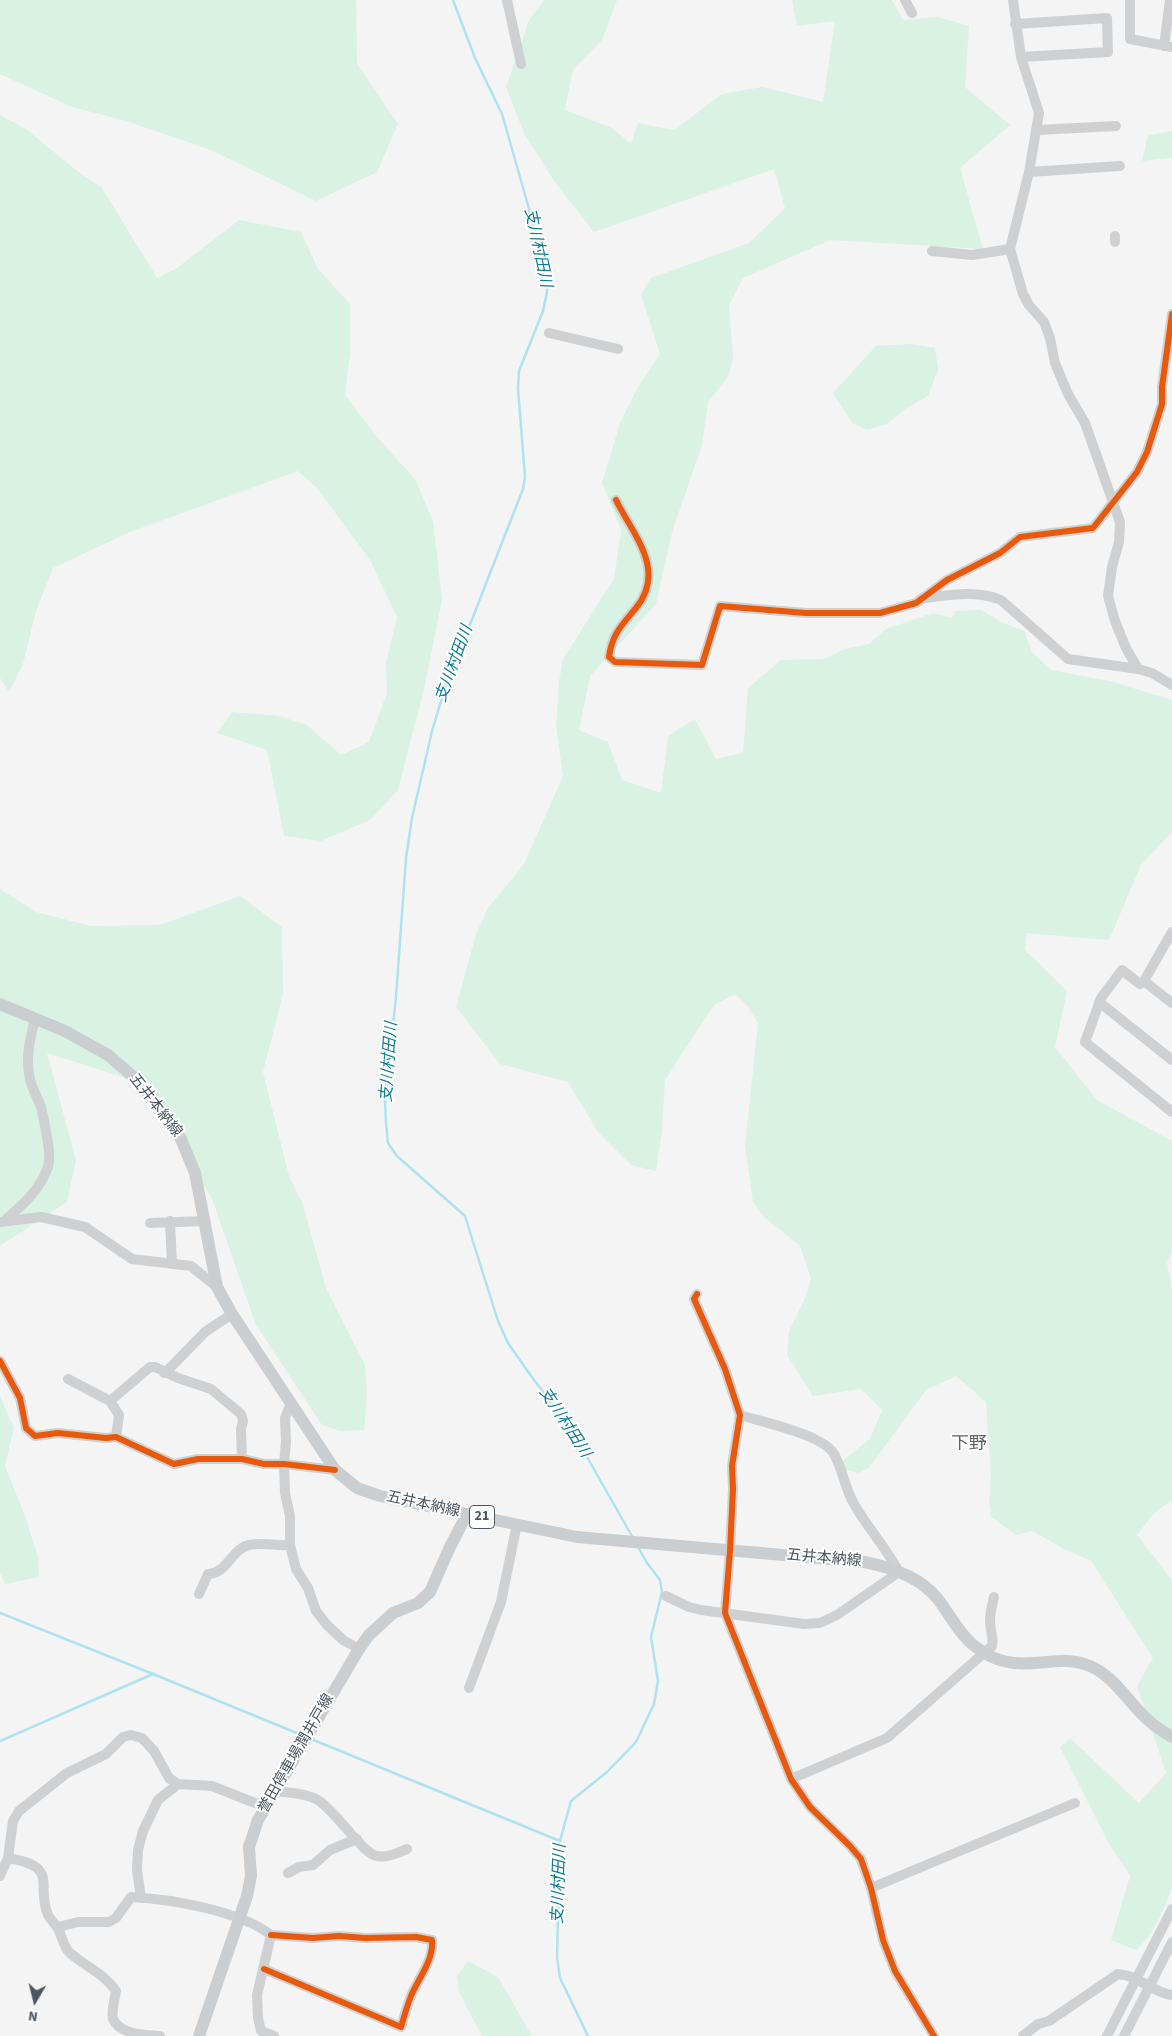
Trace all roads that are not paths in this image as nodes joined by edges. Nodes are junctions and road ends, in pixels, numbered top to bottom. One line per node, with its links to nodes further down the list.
1 (507, 0): 10 (street)
2 (905, 0): 6 (street)
3 (1013, 0): 7 (street)
4 (1130, 0): 8 (street)
5 (1170, 0): 8 (street)
6 (912, 14)
7 (1015, 24): 9 (street); 9 (street)
8 (1168, 46)
9 (1021, 57): 12 (street)
10 (521, 64)
11 (1116, 126): 12 (street)
12 (1037, 130): 14 (street)
13 (1120, 166): 14 (street)
14 (1029, 172): 15 (street)
15 (1010, 249): 16 (street); 22 (street)
16 (932, 251)
17 (1172, 314): 20 (street)
18 (549, 333): 19 (street)
19 (618, 348)
20 (1167, 405): 22 (street)
21 (616, 500): 23 (street)
22 (1114, 502): 23 (street); 24 (street)
23 (924, 598): 24 (street)
24 (1138, 669): 25 (street)
25 (1172, 685)
26 (1172, 932): 27 (street)
27 (1144, 982): 28 (street); 29 (street)
28 (1099, 1002): 32 (street); 33 (street)
29 (1172, 1003)
30 (0, 1004): 31 (main road, 五井本納線 / 21)
31 (35, 1019): 34 (main road, 五井本納線 / 21); 35 (street)
32 (1172, 1060)
33 (1172, 1112)
34 (205, 1220): 36 (street); 39 (main road, 五井本納線 / 21)
35 (2, 1221): 38 (street)
36 (170, 1221): 37 (street); 38 (street)
37 (150, 1222)
38 (172, 1264): 39 (street)
39 (217, 1287): 41 (main road, 五井本納線 / 21)
40 (696, 1294): 47 (street)
41 (232, 1314): 43 (street); 46 (main road, 五井本納線 / 21)
42 (0, 1361): 48 (street)
43 (164, 1373): 45 (street); 49 (street)
44 (68, 1378): 45 (street)
45 (110, 1401): 48 (street)
46 (291, 1404): 50 (street); 51 (main road, 五井本納線 / 21)
47 (740, 1415): 55 (street); 56 (street)
48 (116, 1437): 49 (street)
49 (242, 1459): 50 (street)
50 (284, 1464): 51 (street); 54 (street)
51 (335, 1470): 52 (main road, 五井本納線 / 21)
52 (467, 1514): 53 (main road, 五井本納線 / 21); 61 (main road, 誉田停車場潤井戸線)
53 (517, 1524): 55 (main road, 五井本納線 / 21); 63 (street)
54 (290, 1545): 57 (street); 61 (street)
55 (730, 1551): 56 (main road, 五井本納線 / 21); 60 (street)
56 (899, 1572): 60 (street); 62 (main road, 五井本納線 / 21)
57 (199, 1594)
58 (666, 1596): 60 (street)
59 (994, 1596): 62 (street)
60 (725, 1614): 65 (street)
61 (358, 1650): 67 (main road, 誉田停車場潤井戸線)
62 (984, 1653): 64 (main road, 五井本納線 / 21); 65 (street)
63 (469, 1688)
64 (1172, 1737)
65 (791, 1779): 75 (street)
66 (178, 1784): 69 (street); 72 (street); 76 (street)
67 (275, 1791): 69 (main road, 誉田停車場潤井戸線); 70 (street)
68 (1075, 1803): 75 (street)
69 (266, 1807): 78 (main road, 誉田停車場潤井戸線)
70 (357, 1839): 71 (street); 73 (street)
71 (406, 1849)
72 (8, 1858): 74 (street); 79 (street)
73 (288, 1873)
74 (0, 1876)
75 (871, 1888): 89 (street)
76 (141, 1898): 78 (street); 79 (street)
77 (1172, 1909): 83 (street)
78 (240, 1918): 80 (street); 87 (main road, 誉田停車場潤井戸線)
79 (58, 1927): 86 (street)
80 (271, 1935): 82 (street); 82 (street)
81 (1172, 1942): 84 (street)
82 (264, 1969): 88 (street)
83 (1136, 1979): 84 (street); 90 (street); 91 (street)
84 (1150, 1986): 85 (street); 92 (street)
85 (1172, 1995)
86 (160, 2036)
87 (199, 2036)
88 (274, 2036)
89 (934, 2036)
90 (1023, 2036)
91 (1107, 2036)
92 (1124, 2036)

